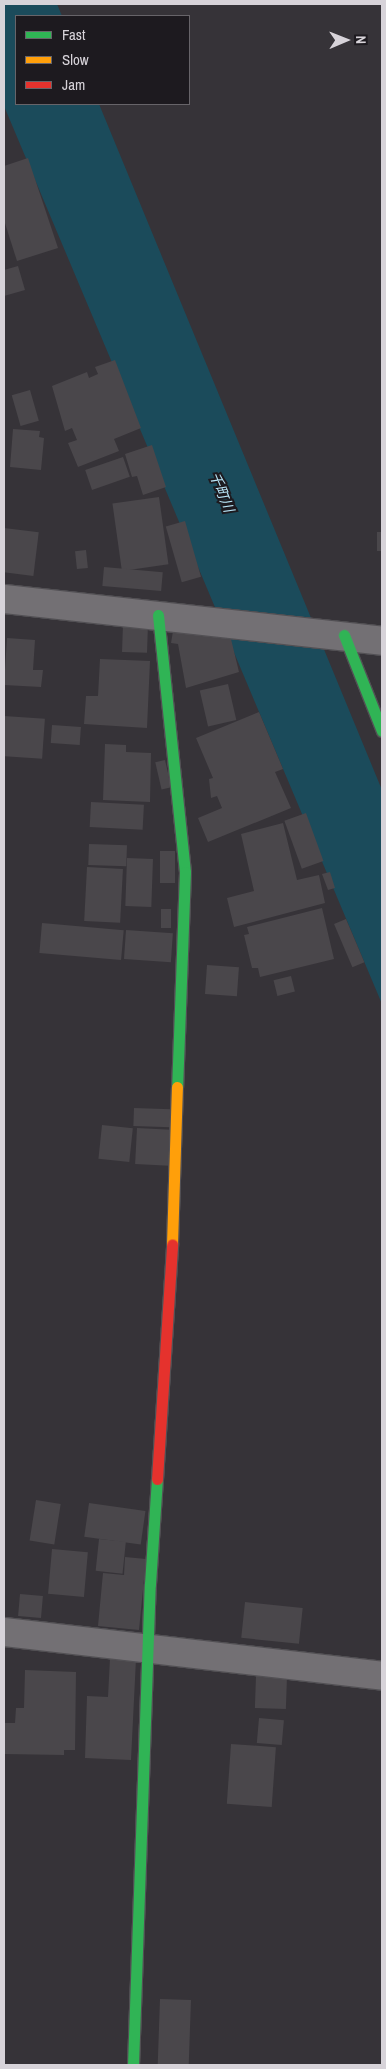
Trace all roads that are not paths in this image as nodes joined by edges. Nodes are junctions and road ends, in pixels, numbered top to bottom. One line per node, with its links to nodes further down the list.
1 (4, 599): 2 (street)
2 (158, 615): 3 (street); 7 (street)
3 (344, 635): 4 (street); 5 (street)
4 (382, 641)
5 (382, 731)
6 (4, 1632): 7 (street)
7 (150, 1652): 8 (street); 9 (street)
8 (382, 1676)
9 (133, 2065)

